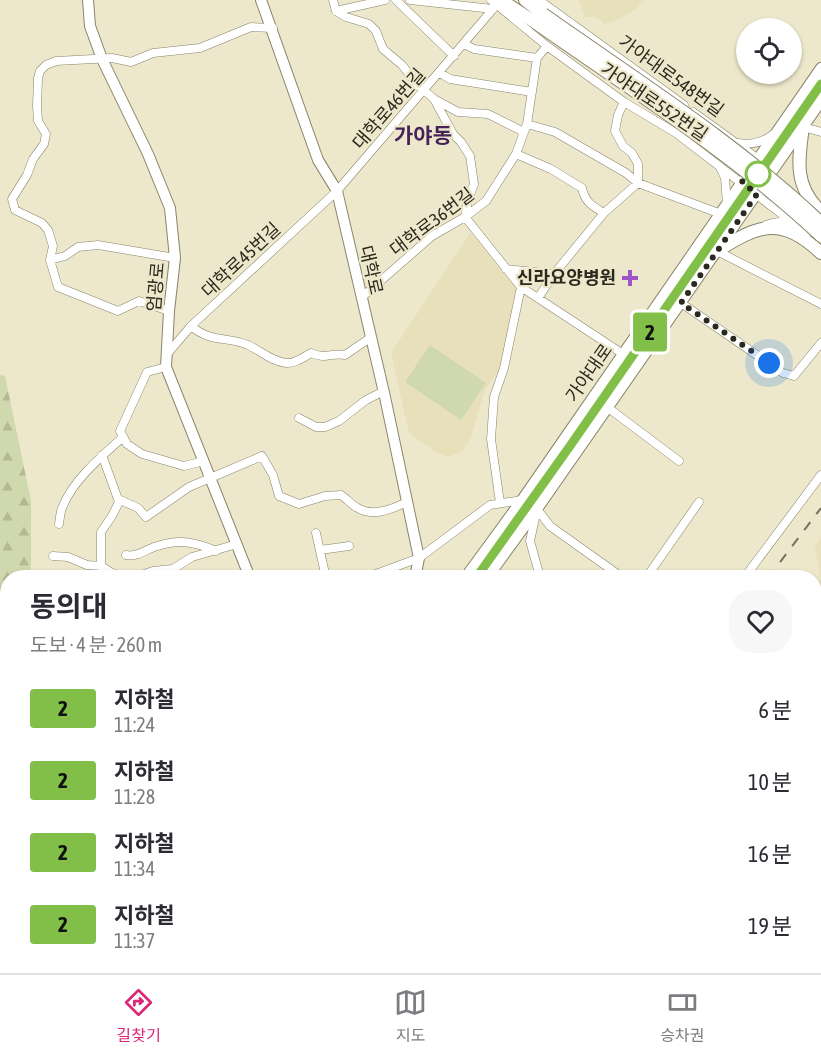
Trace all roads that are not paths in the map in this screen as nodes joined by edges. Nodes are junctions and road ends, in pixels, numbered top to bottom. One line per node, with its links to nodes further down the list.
1 (88, 0): 20 (main road, 엄광로)
2 (261, 0): 14 (main road, 대학로)
3 (333, 0): 12 (street)
4 (386, 0): 12 (street)
5 (396, 0): 18 (street)
6 (410, 0): 11 (street)
7 (475, 0): 11 (street, 가야대로552번길)
8 (491, 0): 15 (street, 가야대로552번길)
9 (525, 0): 13 (highway)
10 (540, 0): 13 (street, 가야대로548번길)
11 (497, 5): 13 (highway); 15 (street, 가야대로552번길); 16 (street, 대학로46번길)
12 (336, 11): 23 (street)
13 (543, 14): 32 (street, 가야대로548번길); 47 (highway, bridge); 50 (highway, bridge)
14 (273, 28): 20 (street); 40 (main road, 대학로)
15 (535, 36): 17 (street, 가야대로552번길)
16 (464, 44): 18 (street, 대학로46번길); 19 (street)
17 (547, 45): 19 (street, 대학로36번길); 27 (street, 가야대로552번길)
18 (454, 57): 22 (street, 대학로46번길)
19 (537, 58): 24 (street, 대학로36번길)
20 (102, 59): 54 (main road, 엄광로); 55 (street)
21 (821, 68): 30 (main road, 가야대로)
22 (440, 73): 23 (street, 대학로46번길); 24 (street, 대학로46번길)
23 (424, 91): 25 (street); 40 (street, 대학로46번길)
24 (532, 92): 29 (street, 대학로36번길)
25 (434, 99): 29 (street); 45 (street)
26 (821, 101): 28 (main road, 가야대로)
27 (624, 102): 35 (street, 가야대로552번길); 39 (street)
28 (803, 127): 31 (street); 36 (main road, 가야대로); 38 (highway)
29 (525, 128): 33 (street, 대학로36번길); 39 (street)
30 (779, 128): 32 (street); 34 (main road, 가야대로)
31 (821, 132)
32 (736, 143): 34 (street, 가야대로548번길)
33 (516, 153): 44 (street); 45 (street, 대학로36번길)
34 (758, 159): 36 (street, 가야대로548번길); 37 (main road, 가야대로)
35 (720, 165): 37 (street, 가야대로552번길); 42 (street)
36 (771, 173): 41 (main road, 가야대로); 48 (street, 가야대로548번길)
37 (742, 182): 41 (street, 가야대로552번길); 42 (main road, 가야대로)
38 (801, 182): 43 (highway); 48 (street)
39 (638, 183): 42 (street); 44 (street)
40 (336, 191): 59 (main road, 대학로); 64 (street, 대학로45번길)
41 (757, 194): 46 (street, 가야대로552번길); 53 (main road, 가야대로)
42 (724, 209): 51 (main road, 가야대로)
43 (821, 212)
44 (604, 213): 57 (street)
45 (465, 217): 56 (street); 59 (street, 대학로36번길)
46 (792, 222): 49 (street); 50 (street, 가야대로552번길)
47 (821, 222)
48 (821, 228)
49 (756, 230): 52 (highway); 53 (highway)
50 (821, 237)
51 (699, 246): 53 (main road); 68 (main road, 가야대로)
52 (821, 252)
53 (716, 253): 61 (main road, 가야대로); 62 (street)
54 (176, 258): 55 (street); 63 (main road, 엄광로)
55 (50, 260): 63 (street)
56 (506, 270): 57 (street); 58 (street)
57 (554, 274): 60 (street)
58 (520, 287): 60 (street); 83 (street)
59 (361, 298): 65 (main road, 대학로)
60 (538, 298): 68 (street)
61 (681, 303): 66 (street); 71 (main road, 가야대로)
62 (821, 304)
63 (169, 311): 67 (main road, 엄광로)
64 (191, 326): 65 (street); 67 (street, 대학로45번길)
65 (370, 338): 70 (main road, 대학로)
66 (821, 343)
67 (168, 353): 69 (main road, 엄광로)
68 (623, 354): 80 (main road, 가야대로)
69 (166, 367): 73 (street); 75 (main road)
70 (384, 391): 72 (street); 81 (main road, 대학로)
71 (607, 407): 76 (street); 84 (main road, 가야대로)
72 (299, 418)
73 (122, 438): 74 (street); 75 (street)
74 (102, 455): 79 (street); 85 (street)
75 (204, 461): 78 (main road)
76 (679, 461)
77 (821, 475): 106 (street)
78 (210, 477): 79 (street); 81 (street); 87 (main road)
79 (118, 499): 94 (street)
80 (522, 500): 83 (street); 84 (street); 101 (main road, 가야대로)
81 (407, 502): 93 (main road, 대학로)
82 (699, 502): 105 (street)
83 (500, 503): 93 (street)
84 (540, 506): 102 (main road, 가야대로); 103 (street); 104 (street)
85 (59, 525)
86 (316, 533): 89 (street)
87 (237, 544): 90 (street); 97 (main road)
88 (349, 546): 89 (street)
89 (320, 550): 98 (street)
90 (216, 551): 91 (street); 96 (street)
91 (126, 555)
92 (53, 556): 94 (street)
93 (419, 558): 99 (street); 100 (main road, 대학로)
94 (101, 566): 95 (street)
95 (107, 570)
96 (160, 570)
97 (247, 570)
98 (325, 570)
99 (387, 570)
100 (417, 570)
101 (471, 570)
102 (493, 570)
103 (538, 570)
104 (612, 570)
105 (652, 570)
106 (750, 570)

